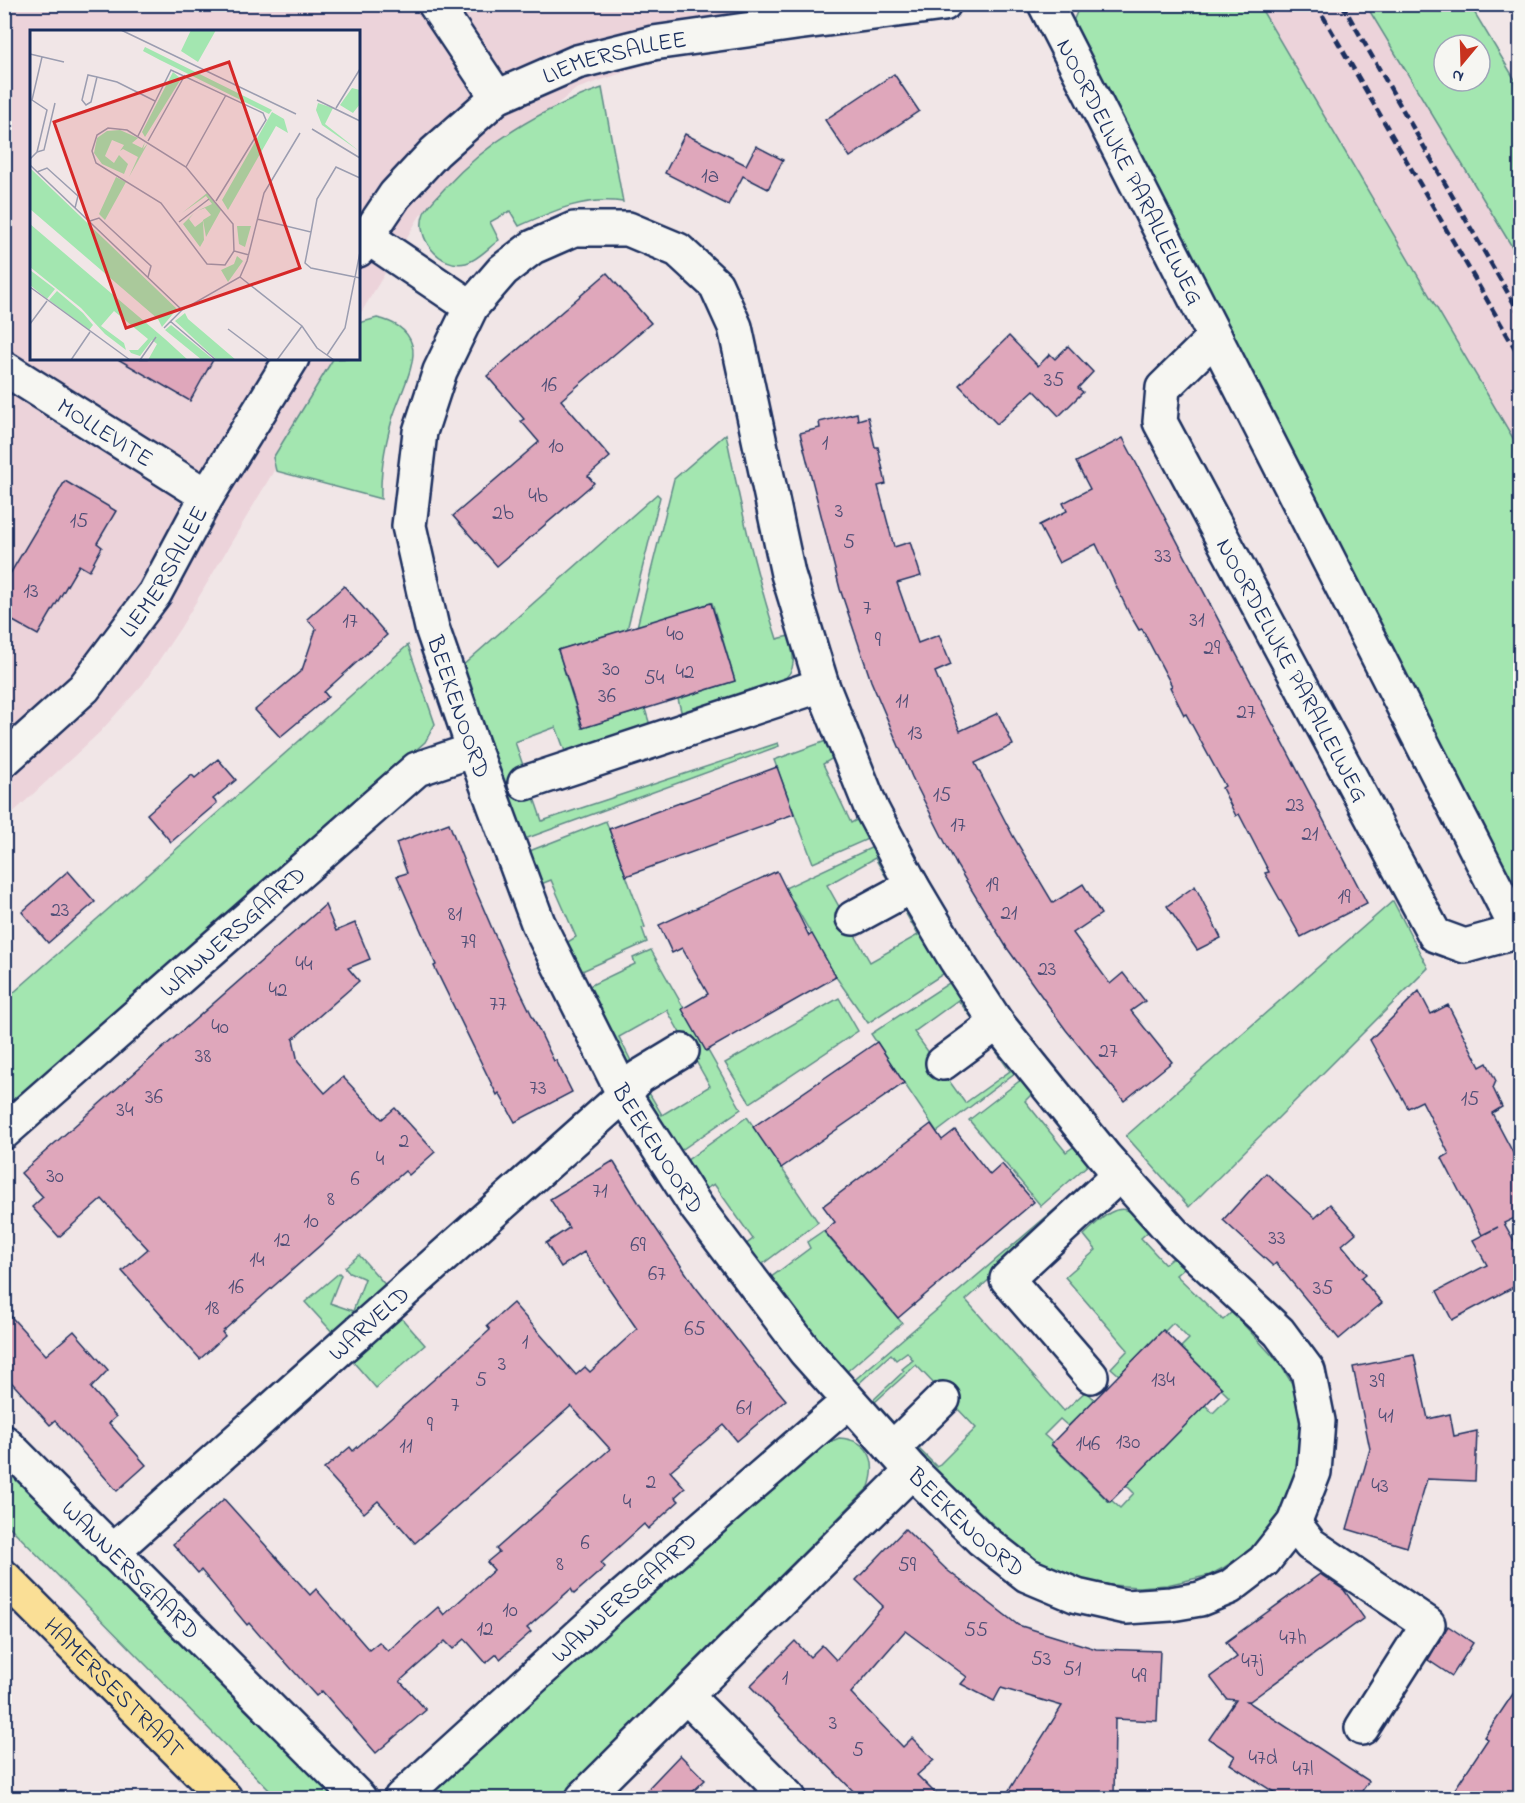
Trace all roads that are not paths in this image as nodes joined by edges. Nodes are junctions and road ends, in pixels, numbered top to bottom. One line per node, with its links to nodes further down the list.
1 (435, 4): 4 (street)
2 (944, 4): 4 (street, LIEMERSALLEE)
3 (1045, 4): 7 (street, NOORDELIJKE PARALLELWEG)
4 (497, 97): 5 (street, LIEMERSALLEE)
5 (363, 243): 6 (street)
6 (471, 308): 11 (street, BEEKENOORD); 12 (street, BEEKENOORD)
7 (1215, 337): 17 (street, NOORDELIJKE PARALLELWEG); 17 (street, NOORDELIJKE PARALLELWEG)
8 (291, 360): 10 (street, LIEMERSALLEE)
9 (4, 368): 10 (street, MOLLEVITE)
10 (207, 496): 13 (street, LIEMERSALLEE)
11 (822, 685): 14 (street, BEEKENOORD); 15 (street, BEEKENOORD)
12 (474, 750): 21 (street, BEEKENOORD); 22 (street, WANNERSGAARD)
13 (4, 760)
14 (525, 783)
15 (912, 886): 16 (street); 18 (street, BEEKENOORD)
16 (853, 918)
17 (1520, 933)
18 (997, 1023): 20 (street); 23 (street, BEEKENOORD)
19 (682, 1051): 21 (street, WARVELD)
20 (943, 1063)
21 (624, 1095): 26 (street, BEEKENOORD); 30 (street, WARVELD)
22 (4, 1132)
23 (1119, 1175): 24 (street); 29 (street, BEEKENOORD)
24 (1091, 1376)
25 (943, 1399): 28 (street)
26 (849, 1401): 28 (street, BEEKENOORD); 36 (street, WANNERSGAARD)
27 (4, 1442): 30 (street, WANNERSGAARD)
28 (902, 1460): 29 (street, BEEKENOORD); 32 (street)
29 (1294, 1523): 33 (street)
30 (112, 1552): 35 (street, WANNERSGAARD)
31 (4, 1577): 34 (main road, HAMERSESTRAAT)
32 (686, 1696): 37 (street); 38 (street)
33 (1362, 1728)
34 (225, 1798)
35 (359, 1798)
36 (401, 1798)
37 (583, 1798)
38 (789, 1798)

